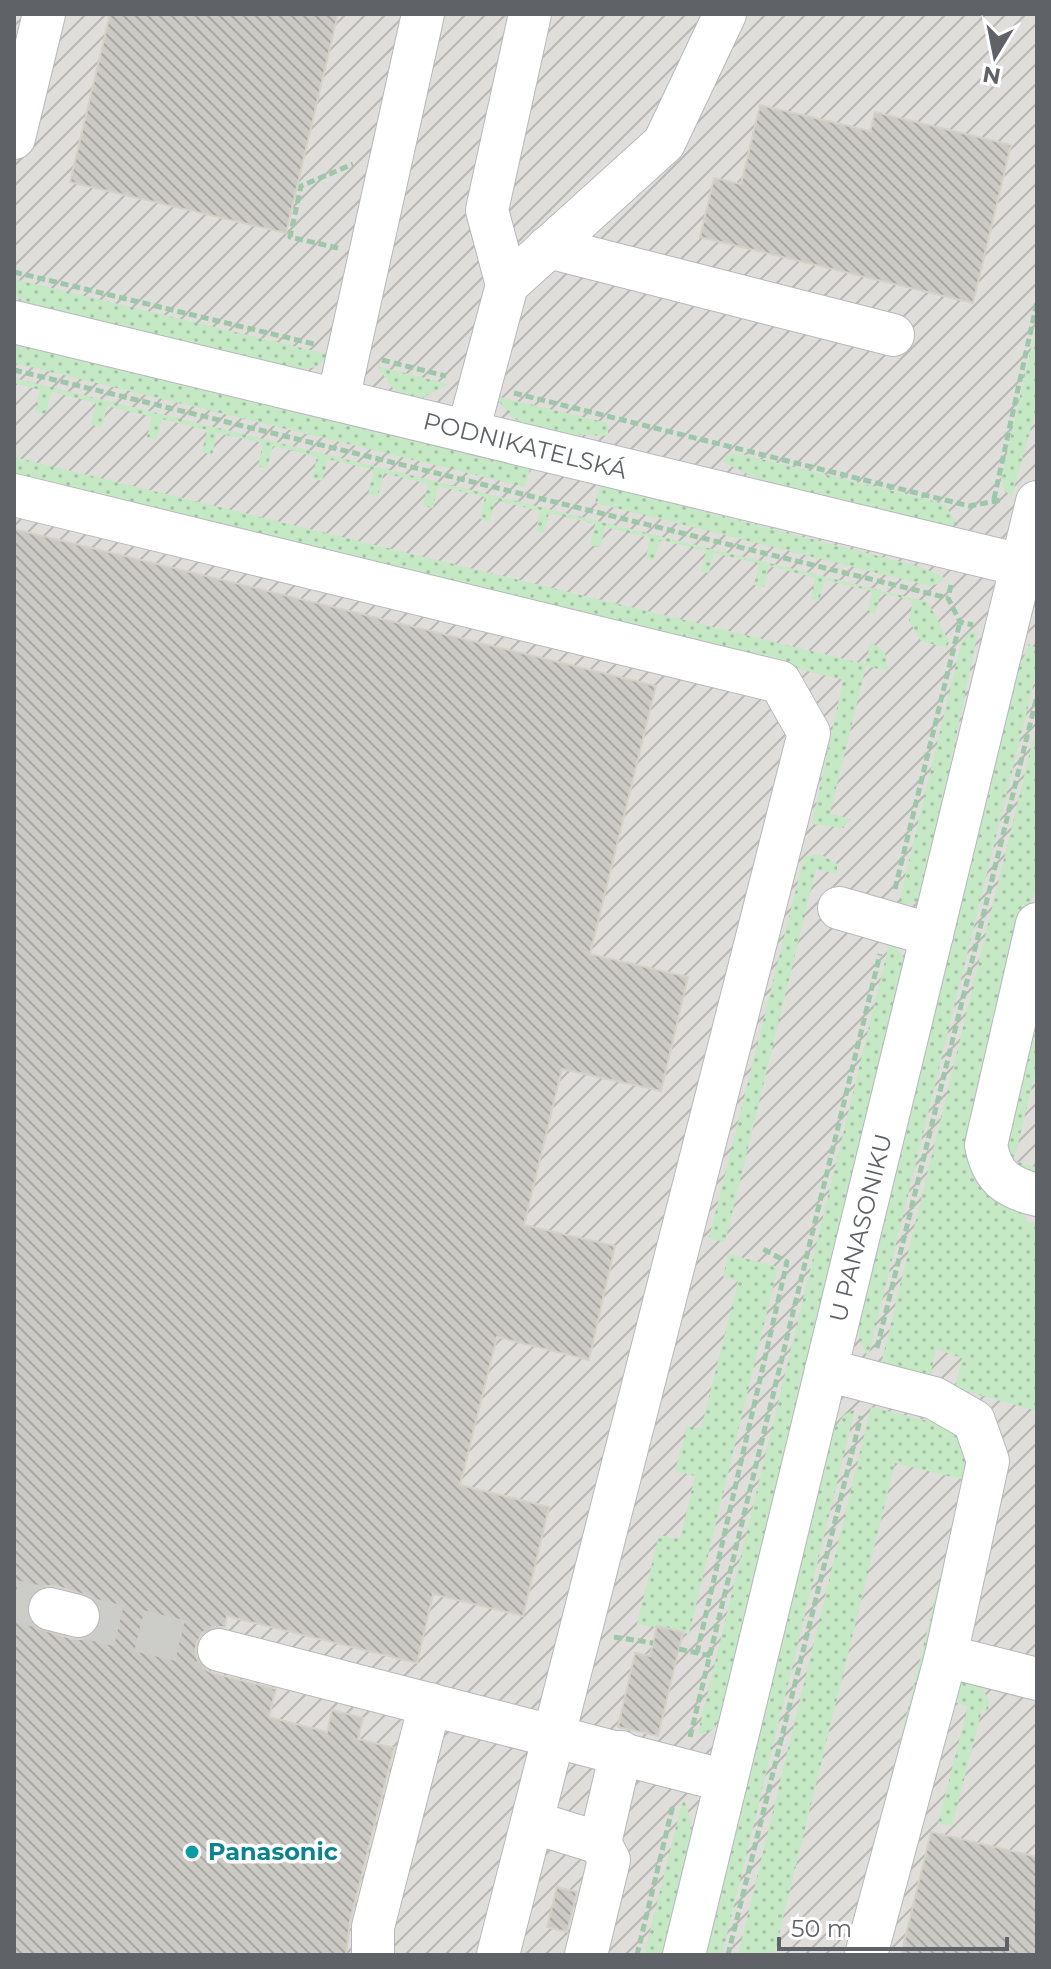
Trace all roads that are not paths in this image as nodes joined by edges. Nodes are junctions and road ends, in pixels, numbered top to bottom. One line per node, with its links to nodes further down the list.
1 (44, 14): 5 (street)
2 (423, 14): 10 (street)
3 (530, 14): 7 (street)
4 (725, 14): 6 (street)
5 (14, 138)
6 (548, 247): 7 (street); 9 (street)
7 (507, 285): 11 (street)
8 (14, 322): 10 (street, PODNIKATELSKÁ)
9 (893, 335)
10 (338, 400): 11 (street, PODNIKATELSKÁ)
11 (468, 431): 14 (street, PODNIKATELSKÁ)
12 (14, 495): 24 (street)
13 (1037, 502): 14 (street, U PANASONIKU)
14 (1029, 567): 17 (street, U PANASONIKU)
15 (839, 908): 17 (street)
16 (1037, 924): 18 (street)
17 (932, 935): 19 (street, U PANASONIKU)
18 (1037, 1195)
19 (826, 1370): 21 (street); 26 (street, U PANASONIKU)
20 (219, 1650): 23 (street)
21 (946, 1656): 22 (street); 33 (street)
22 (1037, 1679)
23 (430, 1704): 24 (street); 29 (street)
24 (554, 1735): 25 (street); 27 (street)
25 (621, 1752): 26 (street); 28 (street)
26 (726, 1781): 32 (street, U PANASONIKU)
27 (532, 1822): 28 (street); 30 (street)
28 (600, 1843): 31 (street)
29 (373, 1955)
30 (498, 1955)
31 (586, 1955)
32 (684, 1955)
33 (866, 1955)

